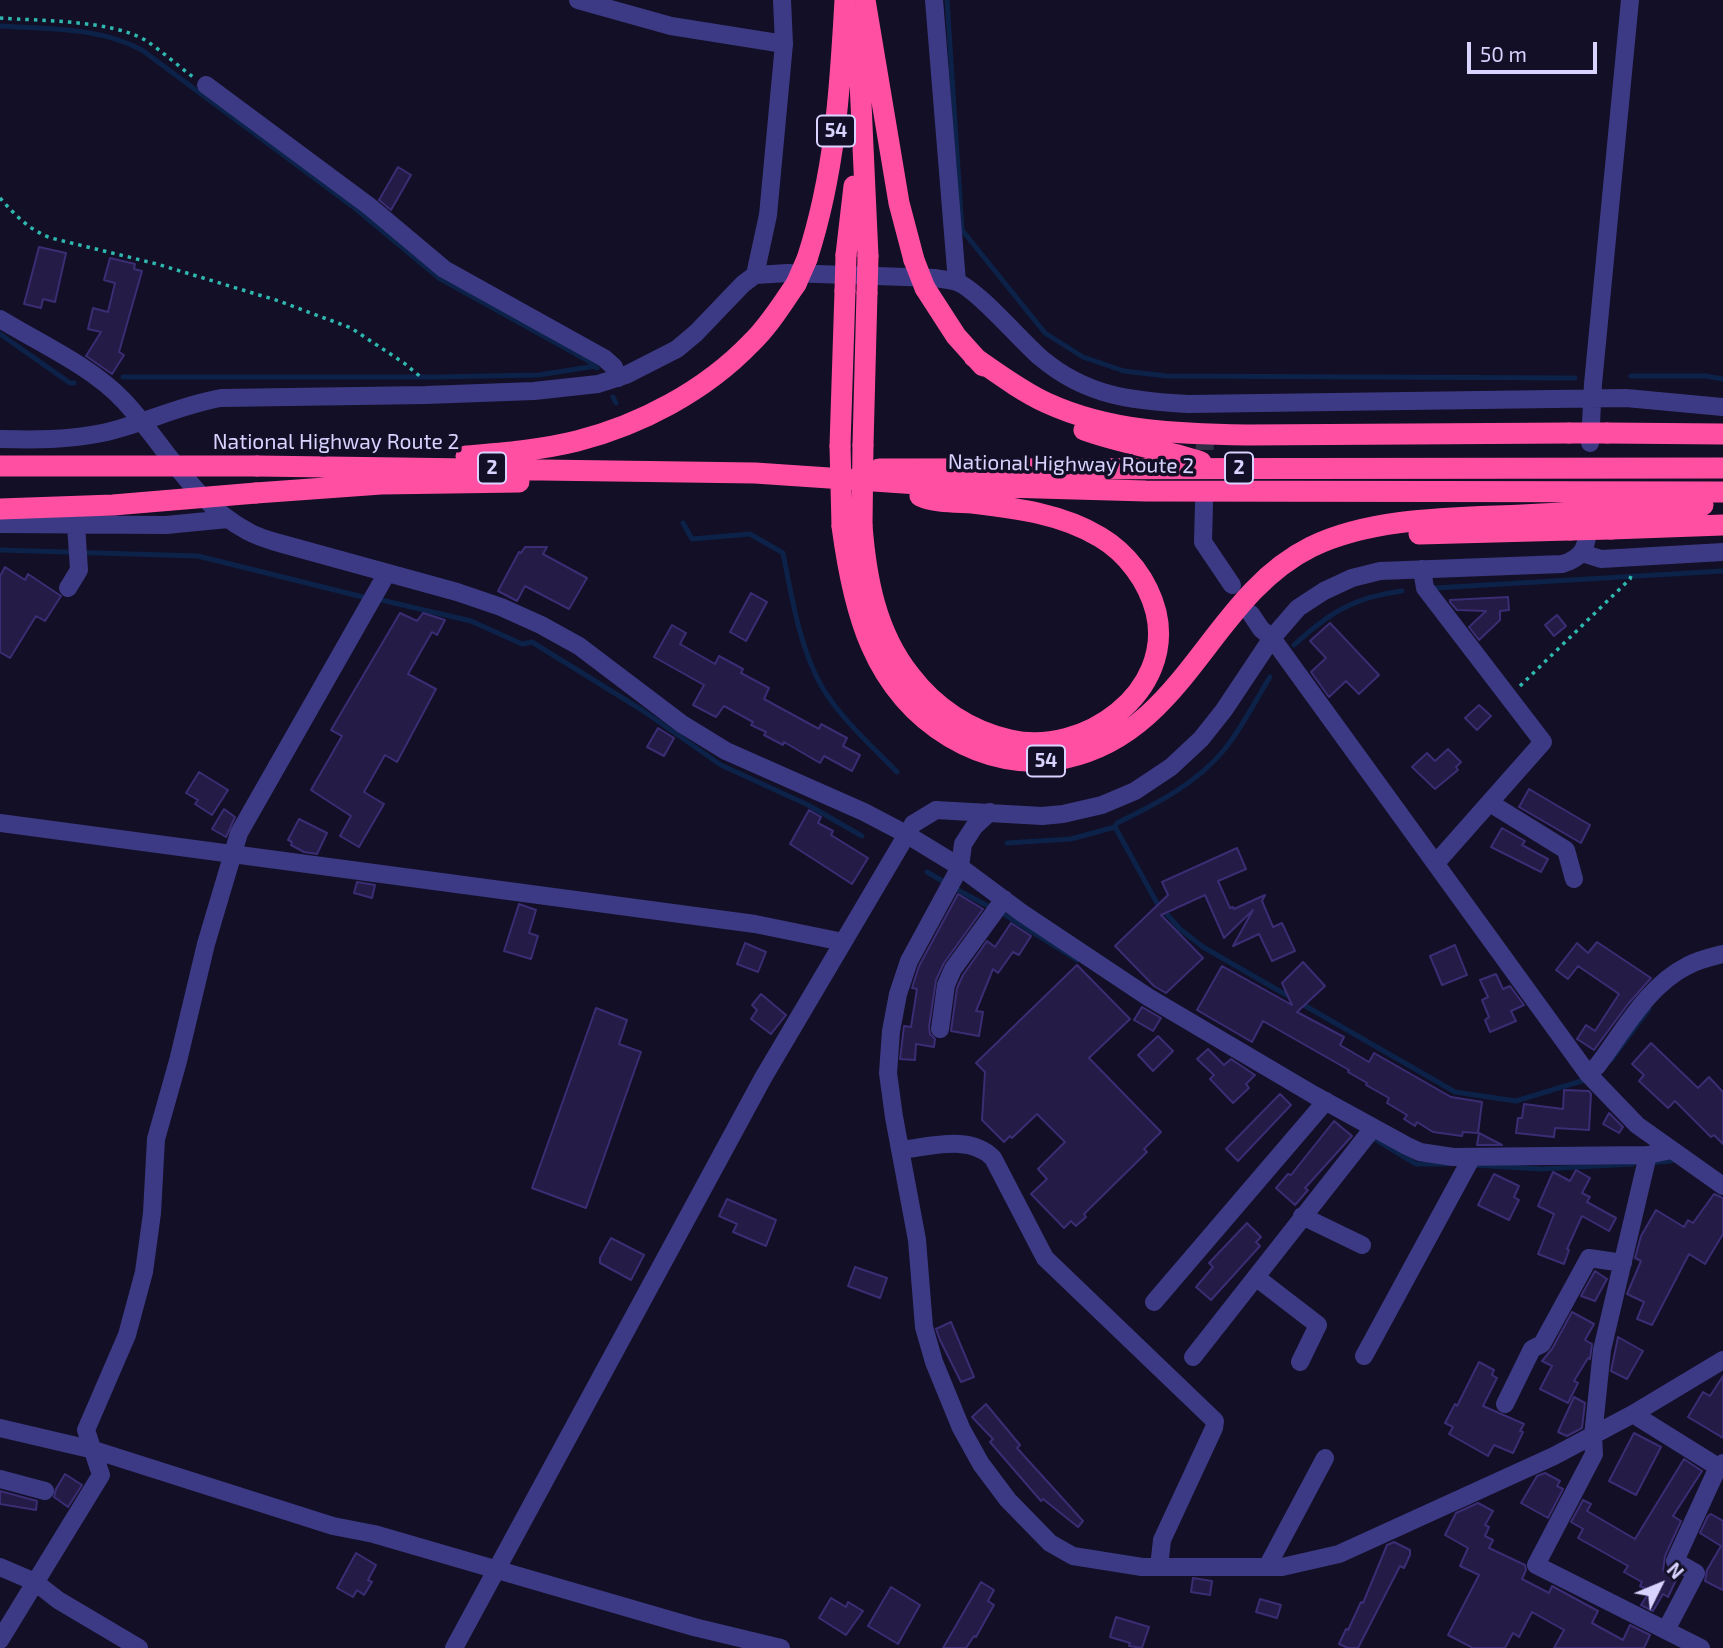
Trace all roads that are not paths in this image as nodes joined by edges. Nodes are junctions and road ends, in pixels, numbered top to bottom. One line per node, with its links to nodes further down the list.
1 (578, 0): 8 (street)
2 (782, 0): 8 (street)
3 (845, 0): 25 (highway, 54, bridge)
4 (856, 0): 10 (highway, 54)
5 (865, 0): 14 (highway, bridge)
6 (934, 0): 12 (street)
7 (1630, 0): 16 (street)
8 (784, 44): 11 (street)
9 (206, 85): 15 (street)
10 (860, 125): 38 (highway, bridge); 38 (highway, 54, bridge)
11 (755, 275): 12 (street); 15 (street)
12 (957, 282): 17 (street)
13 (0, 319): 19 (street)
14 (974, 357): 22 (highway, bridge); 26 (highway)
15 (618, 378): 19 (street)
16 (1592, 400): 17 (street); 18 (street); 22 (street)
17 (1205, 404): 20 (street)
18 (1723, 407)
19 (141, 421): 23 (street); 35 (street)
20 (1205, 424)
21 (1723, 434): 22 (highway)
22 (1599, 438)
23 (0, 439)
24 (0, 466): 25 (highway, National Highway Route 2 / 2, bridge)
25 (349, 466): 28 (highway, National Highway Route 2 / 2)
26 (1220, 468): 27 (highway, National Highway Route 2 / 2); 29 (highway, National Highway Route 2 / 2)
27 (1723, 468)
28 (635, 470): 29 (highway, National Highway Route 2 / 2); 34 (highway, bridge)
29 (755, 472): 30 (highway, National Highway Route 2 / 2)
30 (884, 482): 31 (highway, National Highway Route 2 / 2); 38 (highway)
31 (1723, 492)
32 (1204, 504): 46 (street)
33 (1723, 504): 41 (highway, 54)
34 (0, 509)
35 (228, 519): 37 (street); 45 (street)
36 (0, 524): 37 (street)
37 (76, 524): 47 (street)
38 (852, 525): 41 (highway, 54)
39 (1723, 525): 40 (highway, bridge)
40 (1579, 527): 41 (highway); 43 (street)
41 (1310, 548)
42 (1723, 552): 43 (street)
43 (1582, 553): 44 (street)
44 (1422, 569): 49 (street); 50 (street)
45 (387, 573): 53 (street); 54 (street)
46 (1232, 585)
47 (68, 588)
48 (1251, 614): 49 (street)
49 (1272, 638): 51 (street); 55 (street)
50 (1490, 803): 55 (street); 57 (street)
51 (990, 812): 53 (street); 56 (street)
52 (0, 823): 54 (street)
53 (906, 834): 56 (street); 59 (street)
54 (233, 853): 59 (street); 83 (street)
55 (1436, 863): 62 (street)
56 (960, 867): 58 (street); 65 (street)
57 (1574, 878)
58 (1004, 899): 61 (street); 63 (street)
59 (843, 942): 91 (street)
60 (1723, 954): 62 (street)
61 (940, 1028)
62 (1591, 1076): 66 (street)
63 (1323, 1105): 64 (street); 74 (street)
64 (1370, 1132): 68 (street); 70 (street)
65 (900, 1150): 89 (street); 89 (street)
66 (1671, 1150): 67 (street); 69 (street)
67 (1648, 1160): 68 (street); 72 (street)
68 (1469, 1162): 75 (street)
69 (1723, 1186)
70 (1302, 1216): 71 (street); 73 (street)
71 (1362, 1245)
72 (1623, 1263): 79 (street); 82 (street)
73 (1257, 1278): 76 (street); 78 (street)
74 (1154, 1302)
75 (1364, 1356)
76 (1193, 1357)
77 (1723, 1360): 80 (street)
78 (1300, 1362)
79 (1505, 1404)
80 (1633, 1414): 82 (street); 85 (street)
81 (0, 1428): 83 (street)
82 (1593, 1436): 90 (street); 93 (street)
83 (94, 1450): 91 (street); 92 (street)
84 (1325, 1458): 90 (street)
85 (1721, 1465): 93 (street)
86 (0, 1479): 87 (street)
87 (45, 1491)
88 (0, 1567): 92 (street)
89 (1159, 1567): 90 (street)
90 (1267, 1567)
91 (496, 1572): 96 (street); 97 (street)
92 (35, 1582): 94 (street); 95 (street)
93 (1665, 1630): 98 (street)
94 (0, 1640)
95 (139, 1648)
96 (454, 1648)
97 (781, 1648)
98 (1701, 1648)

